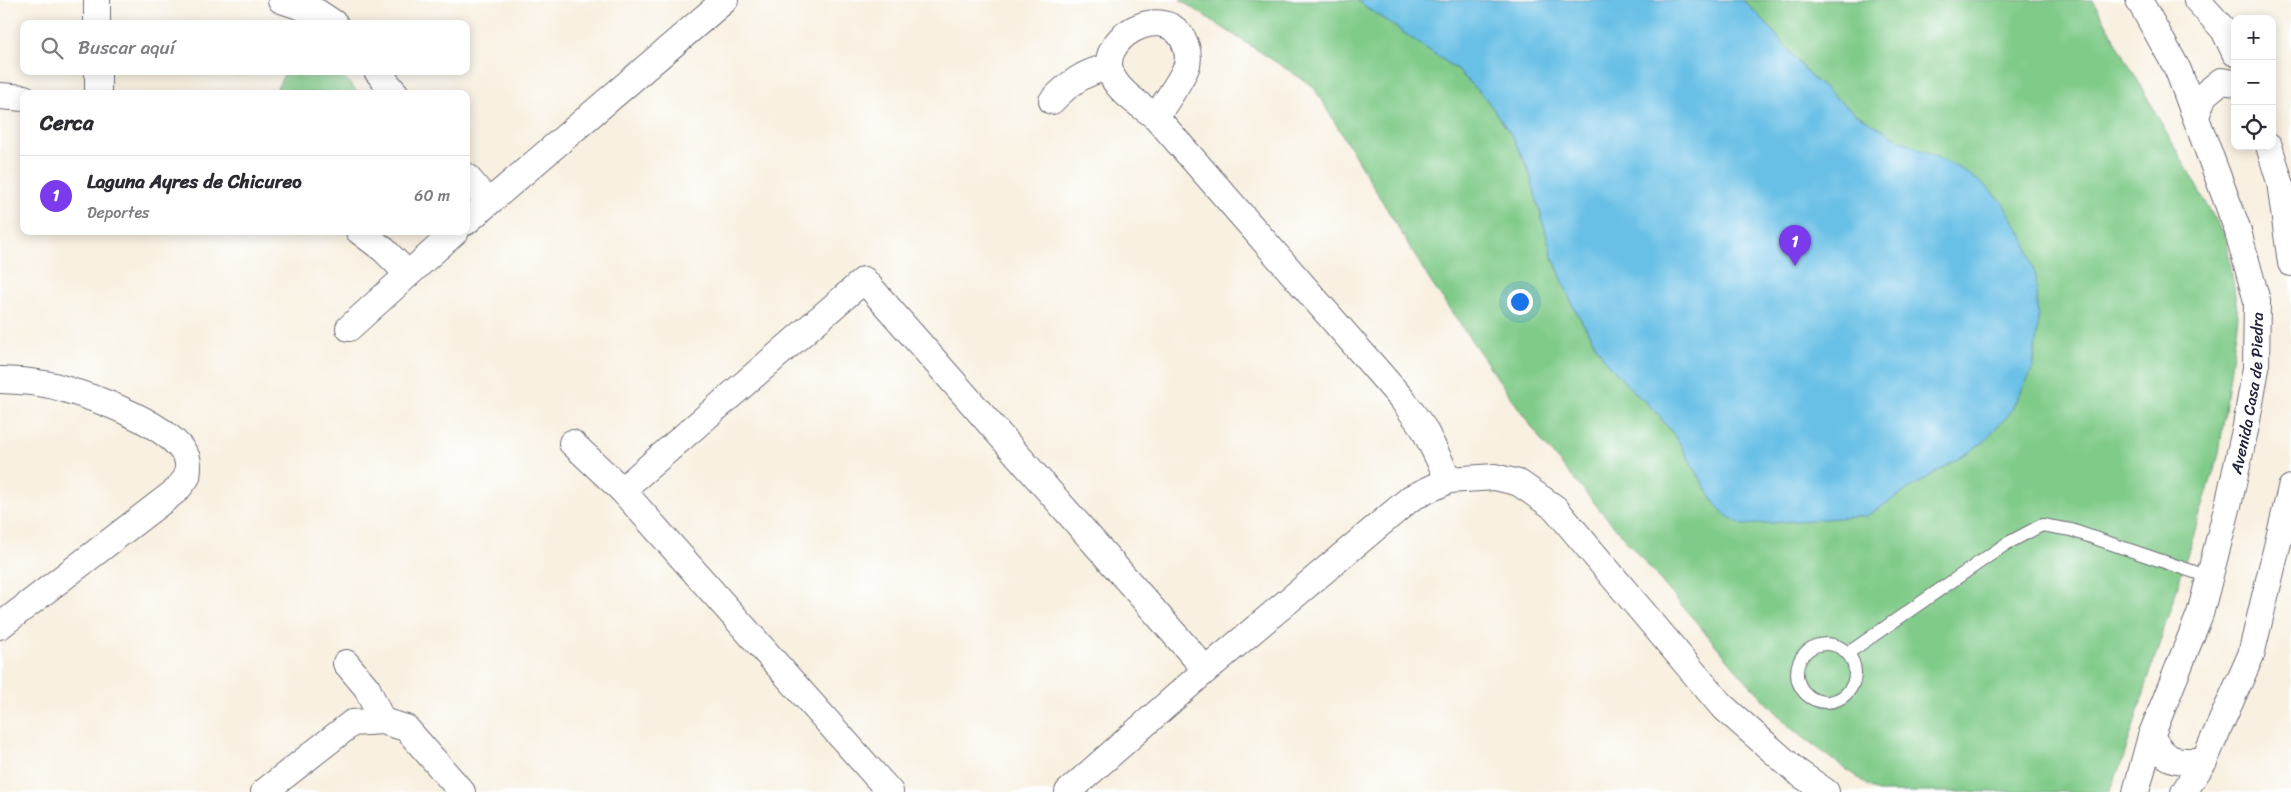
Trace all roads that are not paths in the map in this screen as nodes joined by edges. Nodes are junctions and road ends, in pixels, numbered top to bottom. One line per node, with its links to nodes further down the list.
1 (97, 0): 6 (street)
2 (281, 0): 7 (street)
3 (725, 0): 22 (street)
4 (2139, 0): 18 (street, Avenida Casa de Piedra)
5 (2197, 0): 8 (street)
6 (97, 20)
7 (329, 20)
8 (2231, 45)
9 (1109, 67): 17 (street); 19 (street); 19 (street)
10 (98, 75): 13 (street)
11 (380, 75): 14 (street)
12 (2231, 82): 18 (street)
13 (98, 90)
14 (393, 90)
15 (0, 96): 16 (street)
16 (20, 98)
17 (1052, 101)
18 (2196, 116): 34 (street, Avenida Casa de Piedra)
19 (1156, 117): 31 (street)
20 (2271, 150): 26 (street)
21 (470, 181): 22 (street)
22 (488, 202): 23 (street)
23 (470, 218)
24 (364, 235): 27 (street)
25 (452, 235): 27 (street)
26 (2291, 263)
27 (408, 274): 28 (street)
28 (348, 328)
29 (0, 380): 35 (street)
30 (572, 443): 33 (street)
31 (1449, 480): 38 (street); 46 (street)
32 (2291, 488): 41 (street)
33 (622, 490): 38 (street); 44 (street)
34 (2209, 577): 36 (lane); 40 (street, Avenida Casa de Piedra)
35 (0, 626)
36 (1848, 653): 36 (lane)
37 (346, 663): 39 (street)
38 (1206, 670): 45 (street)
39 (382, 721): 42 (street); 43 (street)
40 (2151, 736): 41 (street); 47 (street, Avenida Casa de Piedra)
41 (2204, 761): 48 (street)
42 (264, 792)
43 (462, 792)
44 (890, 792)
45 (1068, 792)
46 (1826, 792)
47 (2136, 792)
48 (2184, 792)

